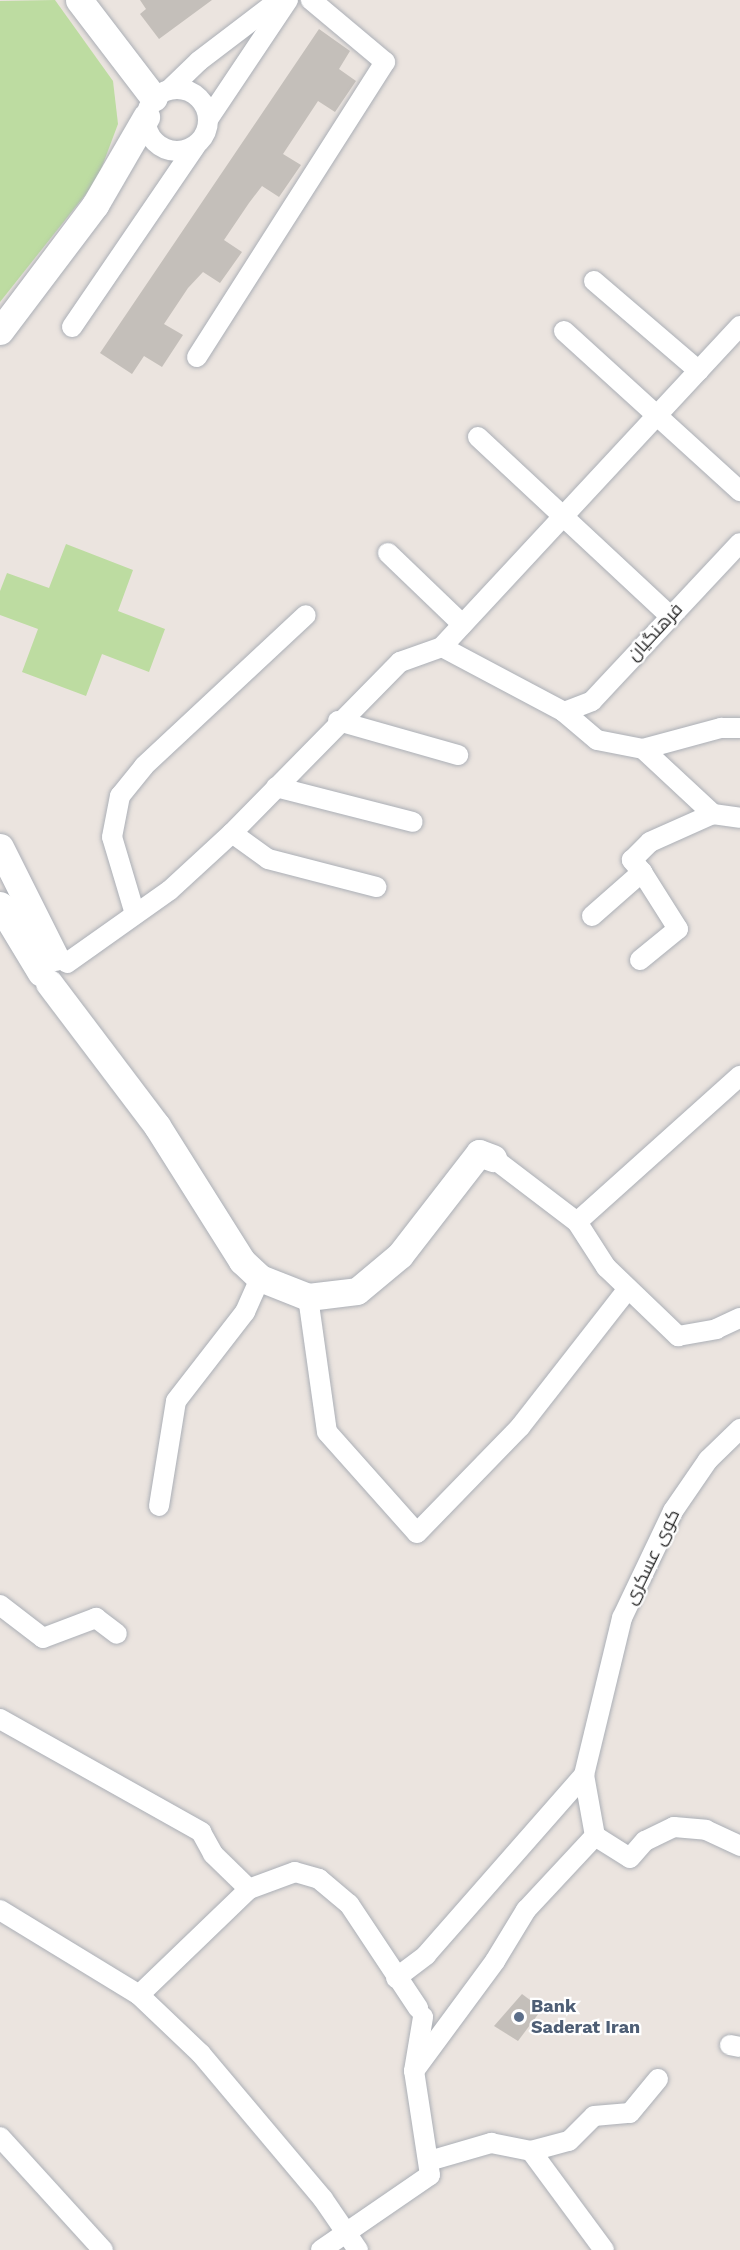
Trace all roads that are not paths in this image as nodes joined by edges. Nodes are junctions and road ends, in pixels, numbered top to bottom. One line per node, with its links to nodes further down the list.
1 (279, 0): 5 (street)
2 (288, 0): 6 (street)
3 (311, 0): 13 (street)
4 (89, 4): 5 (main road)
5 (157, 101): 6 (street); 7 (street); 11 (main road)
6 (209, 118): 7 (street)
7 (196, 145): 10 (street)
8 (594, 281): 14 (street)
9 (740, 326): 14 (street)
10 (72, 327)
11 (0, 331)
12 (564, 331): 15 (street)
13 (197, 357)
14 (699, 371): 15 (street)
15 (659, 413): 17 (street); 18 (street)
16 (478, 437): 18 (street)
17 (740, 491)
18 (561, 516): 22 (street); 23 (street)
19 (740, 543): 22 (street, فرهنگیان)
20 (388, 553): 23 (street)
21 (306, 615): 39 (street)
22 (670, 616): 25 (street, فرهنگیان)
23 (462, 624): 24 (street)
24 (441, 647): 25 (street); 26 (street)
25 (564, 712): 28 (street)
26 (338, 721): 29 (street); 30 (street)
27 (740, 728): 28 (street)
28 (643, 749): 31 (street)
29 (458, 755)
30 (276, 787): 33 (street); 34 (street)
31 (713, 814): 32 (street); 36 (street)
32 (740, 818)
33 (413, 822)
34 (232, 834): 37 (street); 39 (street)
35 (0, 847): 42 (main road)
36 (642, 872): 40 (street); 41 (street)
37 (376, 887)
38 (0, 904): 42 (main road)
39 (135, 914): 42 (street)
40 (592, 916)
41 (640, 960)
42 (56, 970): 46 (main road)
43 (740, 1076): 45 (street)
44 (493, 1158): 45 (street); 48 (main road)
45 (577, 1222): 47 (street)
46 (260, 1278): 48 (main road); 51 (street)
47 (627, 1290): 48 (street); 49 (street)
48 (308, 1297)
49 (740, 1318)
50 (740, 1429): 55 (street, کوی عسکری)
51 (159, 1506)
52 (0, 1605): 53 (street)
53 (117, 1634)
54 (0, 1719): 58 (street)
55 (584, 1775): 56 (street); 60 (street)
56 (595, 1836): 57 (street); 62 (street)
57 (740, 1846)
58 (249, 1889): 60 (street); 61 (street)
59 (0, 1911): 61 (street)
60 (396, 1978): 62 (street)
61 (139, 1995): 67 (street)
62 (414, 2071): 66 (street)
63 (658, 2079): 65 (street)
64 (0, 2138): 68 (street)
65 (531, 2151): 66 (street); 71 (street)
66 (429, 2162): 67 (street)
67 (347, 2230): 69 (street); 70 (street)
68 (103, 2250)
69 (321, 2250)
70 (358, 2250)
71 (604, 2250)

